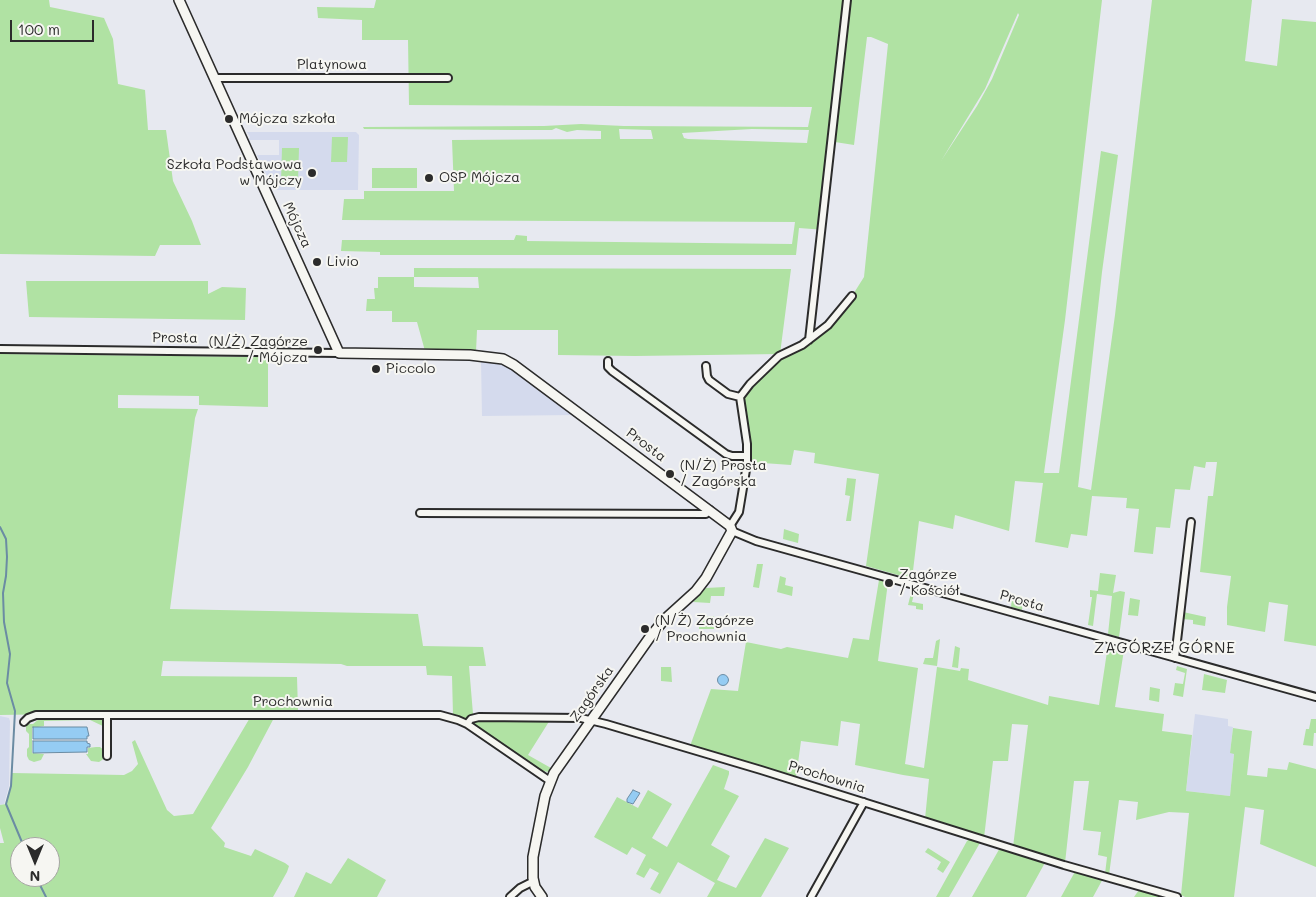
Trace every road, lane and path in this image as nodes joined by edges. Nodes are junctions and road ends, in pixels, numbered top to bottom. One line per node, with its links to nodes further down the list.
1 (179, 0): 3 (street, Mójcza)
2 (847, 0): 6 (street)
3 (215, 78): 4 (street, Platynowa); 8 (street, Mójcza)
4 (448, 78)
5 (852, 296): 6 (street)
6 (809, 340): 11 (street)
7 (0, 349): 8 (street, Prosta)
8 (339, 353): 13 (street, Prosta)
9 (608, 361): 12 (street)
10 (706, 366): 11 (street)
11 (740, 396): 12 (street)
12 (747, 456): 16 (street)
13 (710, 510): 14 (street); 16 (street, Prosta)
14 (420, 513)
15 (1191, 522): 17 (street)
16 (731, 529): 17 (street, Prosta); 20 (street, Zagórska)
17 (1175, 658): 18 (street, Prosta)
18 (1316, 698)
19 (107, 714): 21 (street, Prochownia); 22 (street, Prochownia); 23 (street)
20 (591, 720): 22 (street, Prochownia); 24 (street, Zagórska); 25 (street, Prochownia)
21 (24, 722)
22 (467, 724): 24 (street, Prochownia)
23 (107, 756)
24 (550, 781): 26 (street, Zagórska)
25 (864, 802): 29 (street); 30 (street, Prochownia)
26 (534, 882): 27 (street); 28 (street, Zagórska)
27 (510, 897)
28 (542, 897)
29 (811, 897)
30 (1177, 897)

